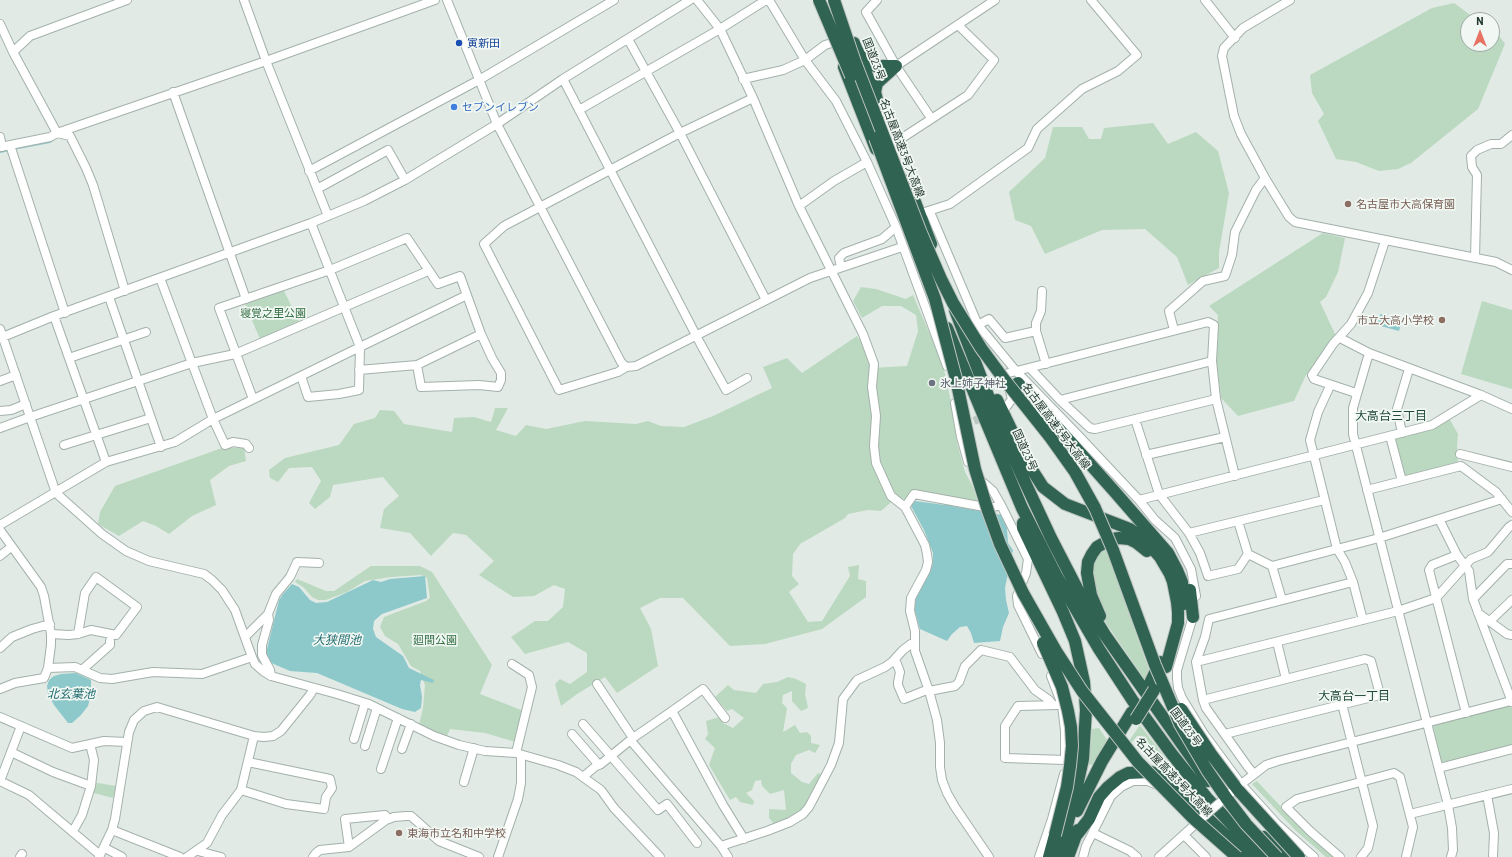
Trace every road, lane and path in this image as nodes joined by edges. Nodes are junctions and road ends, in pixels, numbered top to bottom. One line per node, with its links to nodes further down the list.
1 (127, 0): 25 (street)
2 (244, 0): 27 (street)
3 (435, 0): 27 (street)
4 (447, 0): 32 (street)
5 (614, 0): 32 (street)
6 (689, 0): 22 (street)
7 (698, 0): 20 (street)
8 (766, 0): 20 (street)
9 (769, 0): 26 (street)
10 (820, 0): 23 (highway); 155 (highway, 名古屋高速3号大高線, bridge)
11 (834, 0): 76 (highway, 名古屋高速3号大高線, bridge)
12 (837, 0): 24 (highway, 国道23号)
13 (877, 0): 28 (street)
14 (995, 0): 19 (street)
15 (1091, 0): 53 (street)
16 (1205, 0): 21 (street)
17 (1290, 0): 21 (street)
18 (0, 24): 25 (street)
19 (958, 25): 28 (street); 37 (street)
20 (720, 29): 29 (street); 31 (street)
21 (1235, 38): 48 (street)
22 (628, 39): 29 (street); 30 (street)
23 (835, 42): 26 (street); 146 (highway)
24 (855, 46): 28 (highway); 35 (highway, 国道23号)
25 (12, 52): 39 (street)
26 (804, 60): 31 (street); 45 (street)
27 (266, 61): 33 (street); 47 (street)
28 (896, 66): 35 (highway); 37 (street)
29 (646, 72): 36 (street); 40 (street)
30 (563, 79): 36 (street); 38 (street)
31 (743, 79): 34 (street)
32 (479, 80): 38 (street); 47 (street)
33 (174, 92): 39 (street); 59 (street)
34 (753, 98): 40 (street); 51 (street)
35 (879, 108): 43 (highway, 国道23号)
36 (579, 110): 46 (street)
37 (931, 118): 43 (street)
38 (497, 124): 49 (street); 52 (street)
39 (57, 133): 44 (street); 68 (street)
40 (680, 133): 46 (street); 72 (street)
41 (1512, 135): 60 (street)
42 (0, 137): 44 (street)
43 (893, 144): 53 (highway, 国道23号)
44 (4, 146): 74 (street)
45 (867, 162): 51 (street); 56 (street)
46 (611, 169): 52 (street); 83 (street)
47 (309, 170): 50 (street)
48 (1265, 178): 57 (street); 79 (street)
49 (406, 180): 50 (street); 54 (street)
50 (317, 189): 54 (street)
51 (799, 206): 63 (street)
52 (540, 207): 94 (street); 94 (street)
53 (925, 213): 76 (highway, 国道23号); 77 (street)
54 (328, 216): 55 (street)
55 (311, 223): 59 (street); 62 (street)
56 (896, 228): 58 (street); 61 (street)
57 (1385, 241): 60 (street); 84 (street)
58 (902, 247): 61 (street); 120 (street)
59 (229, 252): 66 (street); 71 (street)
60 (1475, 258): 64 (street)
61 (840, 267): 63 (street)
62 (330, 270): 65 (street); 71 (street); 73 (street)
63 (832, 270): 72 (street); 145 (street)
64 (1512, 270)
65 (428, 271): 69 (street); 73 (street)
66 (160, 278): 68 (street); 91 (street)
67 (1042, 291): 78 (street)
68 (125, 292): 70 (street)
69 (467, 295): 82 (street); 86 (street)
70 (109, 297): 74 (street); 85 (street)
71 (246, 299): 88 (street)
72 (766, 300): 83 (street)
73 (344, 307): 86 (street); 88 (street)
74 (65, 313): 75 (street)
75 (54, 316): 81 (street); 89 (street)
76 (961, 323): 137 (highway, bridge); 179 (highway, 国道23号); 180 (highway, 名古屋高速3号大高線, bridge); 191 (highway)
77 (978, 325): 78 (street); 98 (street)
78 (1036, 330): 92 (street)
79 (1174, 330): 90 (street); 92 (street)
80 (146, 332): 85 (street)
81 (1, 334): 99 (street)
82 (481, 334): 93 (street); 93 (street)
83 (696, 335): 94 (street); 101 (street)
84 (1340, 338): 87 (street); 104 (street)
85 (124, 340): 89 (street); 103 (street)
86 (360, 347): 97 (street); 100 (street)
87 (1369, 353): 96 (street); 105 (street)
88 (235, 354): 91 (street); 108 (street)
89 (69, 358): 107 (street)
90 (1212, 361): 109 (street); 110 (street)
91 (192, 363): 103 (street); 117 (street)
92 (1046, 364): 95 (street)
93 (417, 365): 97 (street)
94 (626, 367)
95 (1030, 368): 98 (street); 109 (street)
96 (1409, 369): 106 (street); 122 (street)
97 (360, 370): 100 (street)
98 (1016, 371): 112 (street); 142 (street)
99 (16, 375): 102 (street); 111 (street)
100 (301, 376): 108 (street)
101 (747, 378)
102 (0, 381)
103 (138, 381): 107 (street); 116 (street)
104 (1330, 386): 105 (street); 132 (street)
105 (1356, 393): 127 (street)
106 (1481, 395): 113 (street); 122 (street)
107 (84, 399): 115 (street); 123 (street)
108 (253, 399): 117 (street)
109 (1060, 400): 118 (street)
110 (1216, 400): 118 (street); 125 (street)
111 (26, 404): 114 (street); 115 (street)
112 (1007, 406)
113 (1512, 409)
114 (0, 411)
115 (30, 417): 121 (street); 139 (street)
116 (151, 418): 123 (street); 128 (street)
117 (213, 419): 128 (street); 129 (street)
118 (1135, 419): 131 (street)
119 (974, 421): 120 (street)
120 (959, 426): 144 (street)
121 (0, 428)
122 (1402, 433): 124 (street)
123 (96, 435): 126 (street); 133 (street)
124 (1390, 436): 127 (street); 136 (street)
125 (1225, 437): 131 (street); 135 (street)
126 (64, 445)
127 (1356, 445): 132 (street); 138 (street)
128 (161, 447): 133 (street)
129 (249, 448)
130 (1460, 454): 134 (street)
131 (1146, 455): 140 (street)
132 (1314, 456): 135 (street); 143 (street)
133 (106, 462): 139 (street)
134 (1512, 467)
135 (1235, 476): 140 (street)
136 (1402, 481): 138 (street); 141 (street)
137 (1117, 490): 173 (highway); 191 (highway)
138 (1367, 490): 154 (street)
139 (56, 493): 150 (street); 182 (street)
140 (1159, 494): 142 (street); 153 (street)
141 (1502, 499): 147 (street); 148 (street)
142 (1139, 500): 173 (street)
143 (1324, 500): 149 (street); 157 (street)
144 (1001, 505): 145 (street); 206 (street)
145 (905, 507): 185 (street)
146 (1022, 508): 264 (highway); 285 (highway)
147 (1512, 512)
148 (1439, 519): 154 (street); 159 (street)
149 (1238, 521): 153 (street); 158 (street)
150 (0, 525)
151 (1512, 525): 163 (street)
152 (0, 530): 156 (street)
153 (1189, 533): 158 (street)
154 (1379, 538): 157 (street); 170 (street)
155 (1000, 544): 235 (highway, 名古屋高速3号大高線, bridge); 276 (highway, bridge)
156 (11, 546): 160 (street); 176 (street)
157 (1337, 549): 164 (street); 165 (street)
158 (1248, 554): 164 (street)
159 (1457, 555): 163 (street); 166 (street)
160 (0, 556)
161 (319, 563): 172 (street)
162 (1512, 564): 167 (street)
163 (1465, 565): 166 (street); 167 (street)
164 (1272, 566): 168 (street)
165 (1353, 582): 168 (street); 174 (street)
166 (1436, 598): 170 (street); 209 (street)
167 (1473, 599): 171 (street)
168 (1282, 600): 189 (street)
169 (1512, 600): 175 (street)
170 (1398, 611): 174 (street); 214 (street)
171 (1478, 613): 175 (street); 202 (street)
172 (268, 614): 182 (street); 194 (street)
173 (1193, 617): 243 (street)
174 (1363, 620): 184 (street)
175 (1490, 621): 181 (street)
176 (50, 624): 177 (street); 186 (street)
177 (51, 634): 178 (street); 192 (street)
178 (78, 634): 178 (street)
179 (1104, 635): 197 (highway); 253 (highway, 国道23号)
180 (1145, 636): 286 (highway, 名古屋高速3号大高線, bridge); 289 (highway, bridge)
181 (1510, 636)
182 (245, 637): 187 (street)
183 (110, 640): 193 (street)
184 (1277, 642): 189 (street); 195 (street)
185 (915, 643): 188 (street); 200 (street)
186 (0, 648)
187 (252, 657): 193 (street); 194 (street)
188 (895, 659): 200 (street); 258 (street)
189 (1196, 662): 201 (street)
190 (512, 664): 231 (street)
191 (1166, 666): 197 (highway)
192 (48, 668): 193 (street); 199 (street)
193 (82, 670)
194 (271, 676): 198 (street)
195 (1286, 679): 201 (street); 204 (street)
196 (597, 684): 222 (street)
197 (1152, 686): 210 (highway, bridge)
198 (314, 688): 203 (street); 220 (street)
199 (0, 689)
200 (929, 690): 205 (street); 274 (street)
201 (1203, 700): 219 (street)
202 (1512, 701): 209 (street)
203 (365, 703): 207 (street); 221 (street)
204 (1342, 704): 219 (street); 224 (street)
205 (1053, 705): 206 (street); 233 (street)
206 (1062, 705): 233 (street)
207 (377, 708): 212 (street); 226 (street)
208 (672, 711): 213 (street); 222 (street); 258 (street)
209 (1466, 713): 214 (street)
210 (1134, 716): 257 (highway); 264 (highway)
211 (0, 717): 217 (street)
212 (398, 718): 215 (street); 238 (street)
213 (725, 718)
214 (1428, 723): 224 (street); 237 (street)
215 (411, 724): 227 (street); 228 (street)
216 (584, 724): 232 (street)
217 (21, 726): 225 (street); 230 (street)
218 (572, 734): 236 (street)
219 (1225, 734): 239 (street)
220 (254, 736): 223 (street); 234 (street)
221 (354, 739)
222 (632, 740): 232 (street); 260 (street)
223 (127, 742): 225 (street); 252 (street)
224 (1352, 742): 239 (street); 242 (street)
225 (90, 744): 244 (street)
226 (365, 746)
227 (474, 748): 231 (street); 241 (street)
228 (402, 749)
229 (1512, 749): 237 (street)
230 (10, 752): 244 (street); 254 (street)
231 (518, 754): 240 (street); 271 (street)
232 (610, 756): 236 (street); 259 (street)
233 (1065, 760): 275 (street)
234 (248, 762): 246 (street); 246 (street)
235 (1138, 762): 281 (highway, bridge); 282 (highway, 名古屋高速3号大高線, bridge)
236 (599, 765): 240 (street)
237 (1439, 768): 248 (street)
238 (381, 769)
239 (1254, 774): 243 (street)
240 (584, 776): 272 (street)
241 (464, 782)
242 (1361, 782): 249 (street); 291 (street); 292 (street)
243 (1240, 784): 251 (street, bridge); 290 (street)
244 (91, 786): 254 (street)
245 (1512, 788): 247 (street)
246 (241, 790): 262 (street)
247 (1487, 795): 248 (street); 295 (street)
248 (1448, 805): 249 (street); 294 (street)
249 (1410, 814): 293 (street)
250 (388, 819): 261 (street); 261 (street); 270 (street)
251 (1200, 819): 255 (street); 256 (street); 283 (street)
252 (112, 830): 263 (street); 266 (street)
253 (1256, 830): 287 (highway, 国道23号); 288 (highway)
254 (73, 831): 263 (street)
255 (1093, 833): 277 (street); 278 (street)
256 (1184, 835): 279 (street); 280 (street)
257 (1075, 837): 264 (highway); 284 (highway)
258 (744, 839): 260 (street)
259 (697, 844)
260 (721, 846): 273 (street)
261 (349, 847): 269 (street)
262 (198, 851): 267 (street); 268 (street)
263 (101, 853): 265 (street)
264 (1062, 855)
265 (122, 857)
266 (180, 857)
267 (187, 857)
268 (221, 857)
269 (313, 857)
270 (479, 857)
271 (498, 857)
272 (660, 857)
273 (728, 857)
274 (989, 857)
275 (1039, 857)
276 (1049, 857)
277 (1083, 857)
278 (1137, 857)
279 (1159, 857)
280 (1206, 857)
281 (1227, 857)
282 (1237, 857)
283 (1241, 857)
284 (1248, 857)
285 (1262, 857)
286 (1277, 857)
287 (1284, 857)
288 (1288, 857)
289 (1299, 857)
290 (1314, 857)
291 (1340, 857)
292 (1361, 857)
293 (1406, 857)
294 (1451, 857)
295 (1493, 857)

